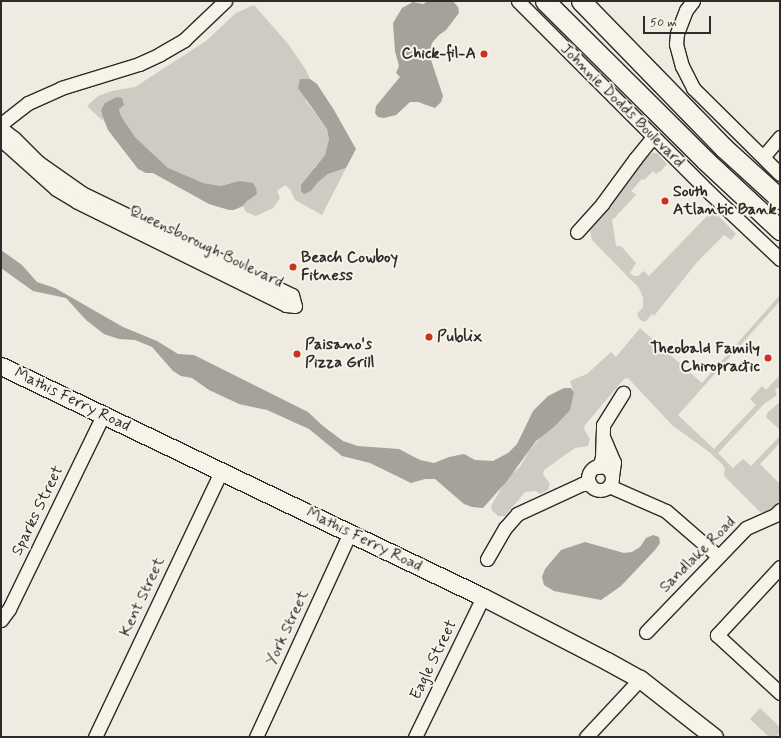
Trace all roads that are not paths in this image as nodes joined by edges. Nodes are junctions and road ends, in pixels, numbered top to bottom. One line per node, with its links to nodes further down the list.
1 (225, 1): 8 (street)
2 (518, 1): 11 (street, Johnnie Dodds Boulevard)
3 (545, 1): 16 (highway, Johnnie Dodds Boulevard)
4 (577, 1): 7 (highway)
5 (581, 1): 7 (highway)
6 (693, 1): 13 (street)
7 (598, 19): 15 (highway)
8 (1, 124)
9 (1, 128): 10 (street, Queensborough Boulevard)
10 (1, 132)
11 (653, 137): 17 (street); 18 (street, Johnnie Dodds Boulevard)
12 (780, 137): 13 (street)
13 (763, 157): 14 (street)
14 (779, 171)
15 (780, 199)
16 (780, 230)
17 (577, 232)
18 (780, 259)
19 (1, 366): 21 (main road, Mathis Ferry Road)
20 (623, 392): 22 (street)
21 (103, 415): 24 (main road, Mathis Ferry Road); 33 (street, Sparks Street)
22 (601, 433): 23 (street); 25 (street)
23 (599, 467): 25 (street); 26 (street)
24 (221, 472): 28 (main road, Mathis Ferry Road); 37 (street, Kent Street)
25 (610, 482): 26 (street); 29 (street)
26 (590, 484): 30 (street)
27 (780, 510): 29 (street, Sandlake Road)
28 (350, 533): 32 (main road, Mathis Ferry Road); 38 (street, York Street)
29 (718, 556): 34 (street, Sandlake Road)
30 (488, 558)
31 (780, 567): 36 (street)
32 (483, 597): 35 (main road, Mathis Ferry Road); 39 (street, Eagle Street)
33 (1, 620)
34 (646, 632)
35 (640, 679): 40 (street); 41 (main road, Mathis Ferry Road)
36 (780, 693)
37 (95, 737)
38 (256, 737)
39 (415, 737)
40 (586, 737)
41 (714, 737)

